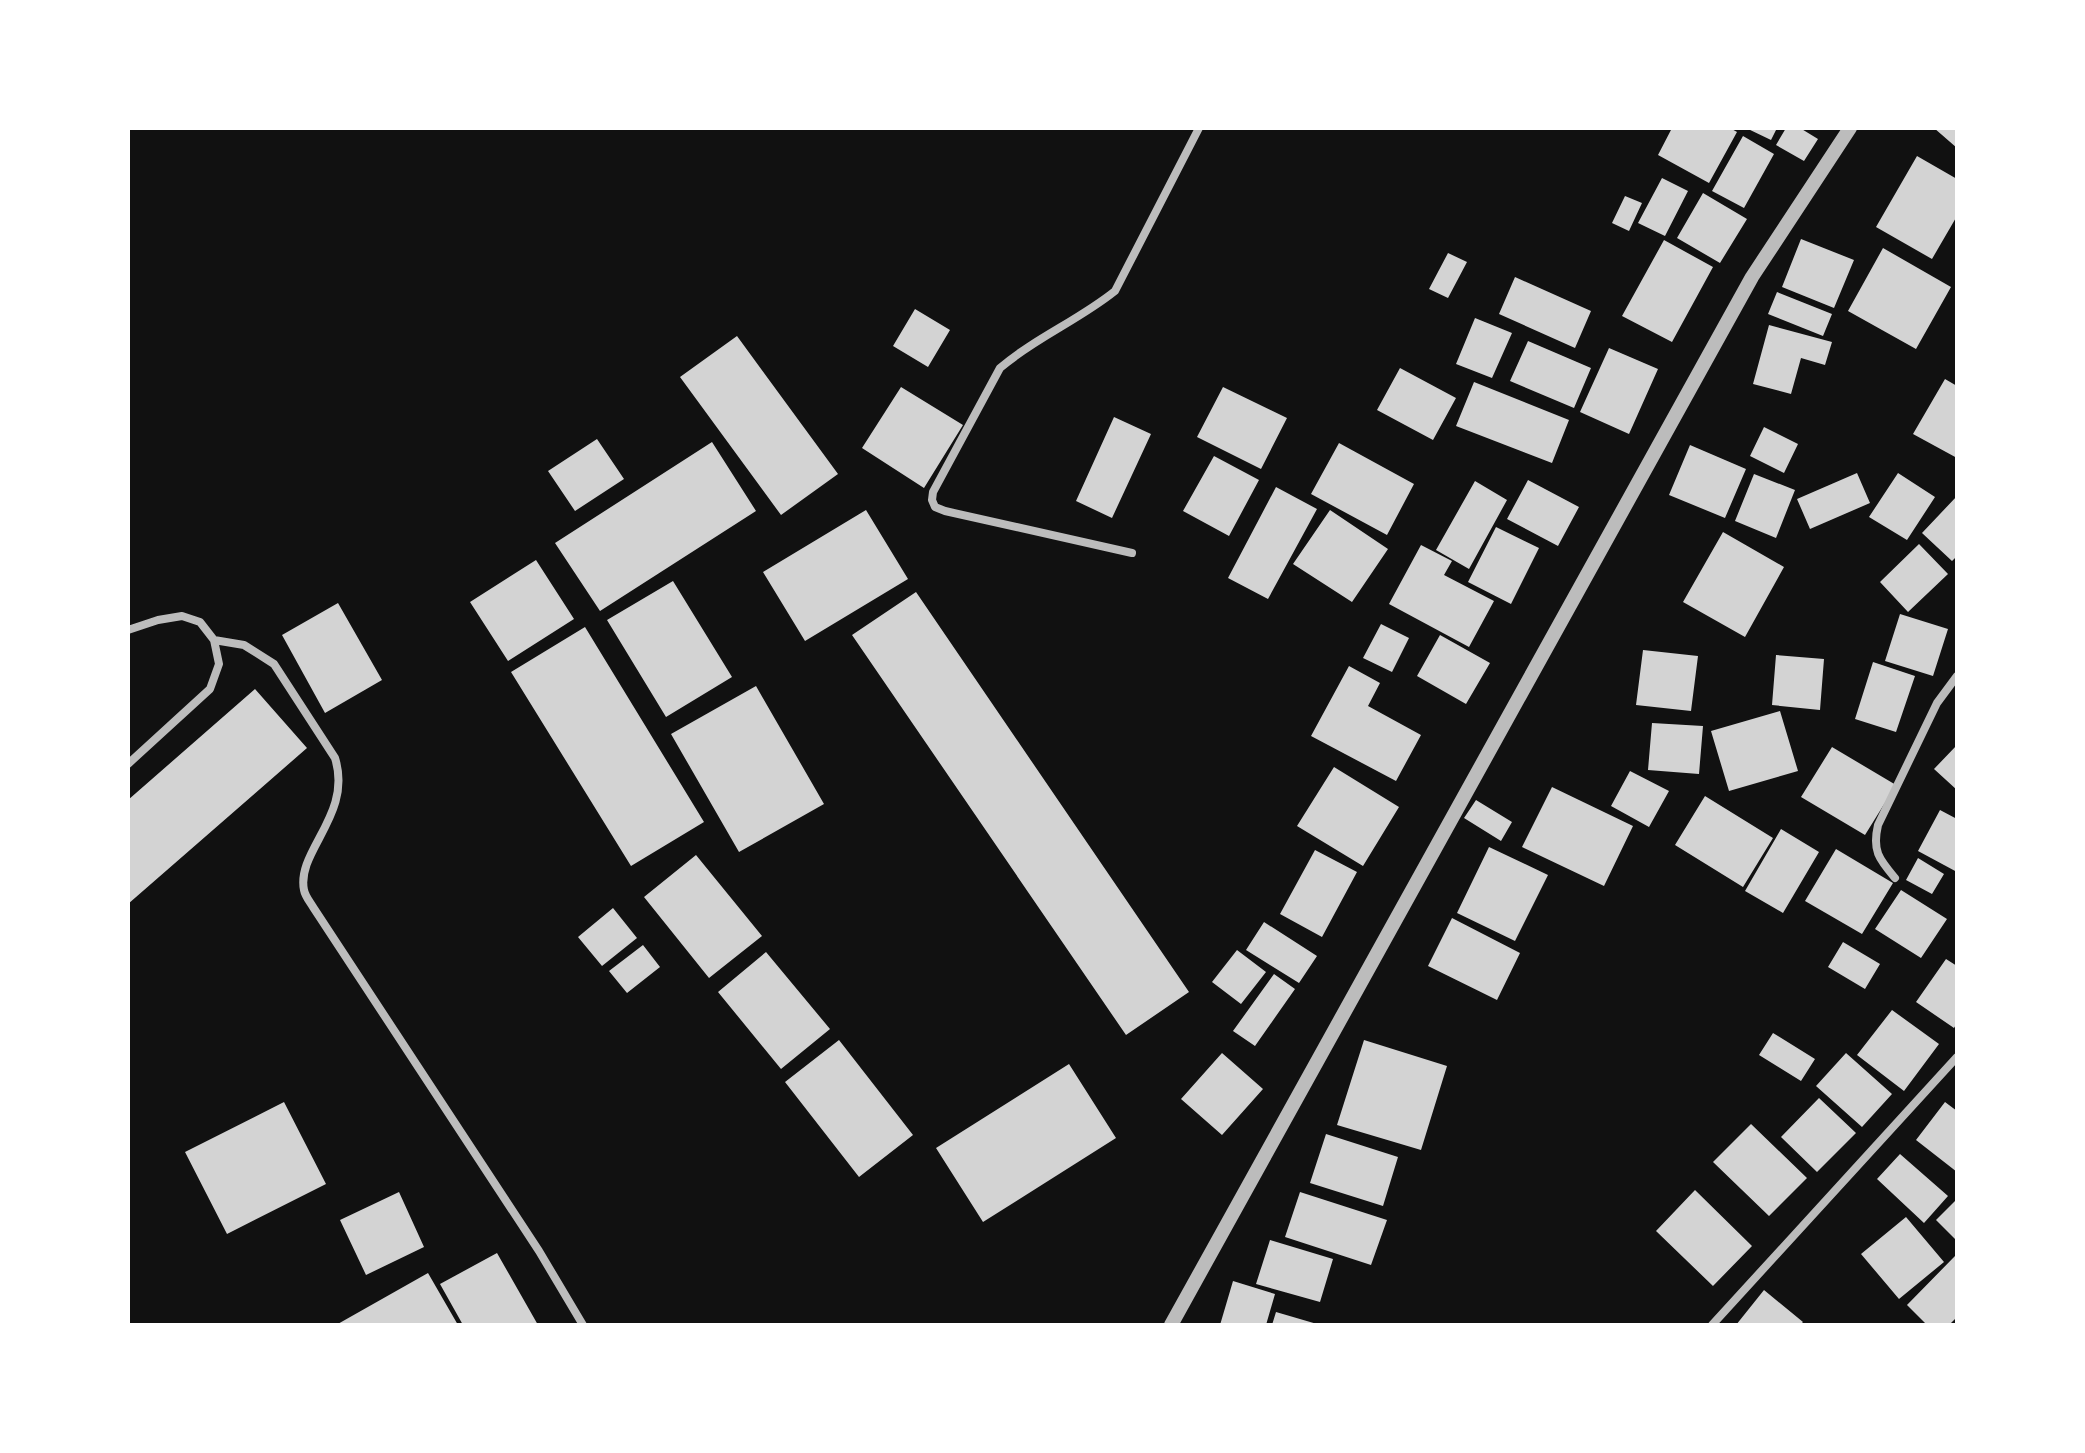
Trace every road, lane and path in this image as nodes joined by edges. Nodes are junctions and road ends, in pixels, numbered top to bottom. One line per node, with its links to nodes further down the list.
1 (1199, 128): 3 (street)
2 (1850, 128): 11 (street)
3 (1132, 553)
4 (128, 630): 5 (street)
5 (214, 640): 7 (street); 10 (street)
6 (1957, 676): 8 (street)
7 (128, 764)
8 (1895, 878)
9 (1957, 1057): 12 (street)
10 (583, 1325)
11 (1171, 1325)
12 (1712, 1325)

